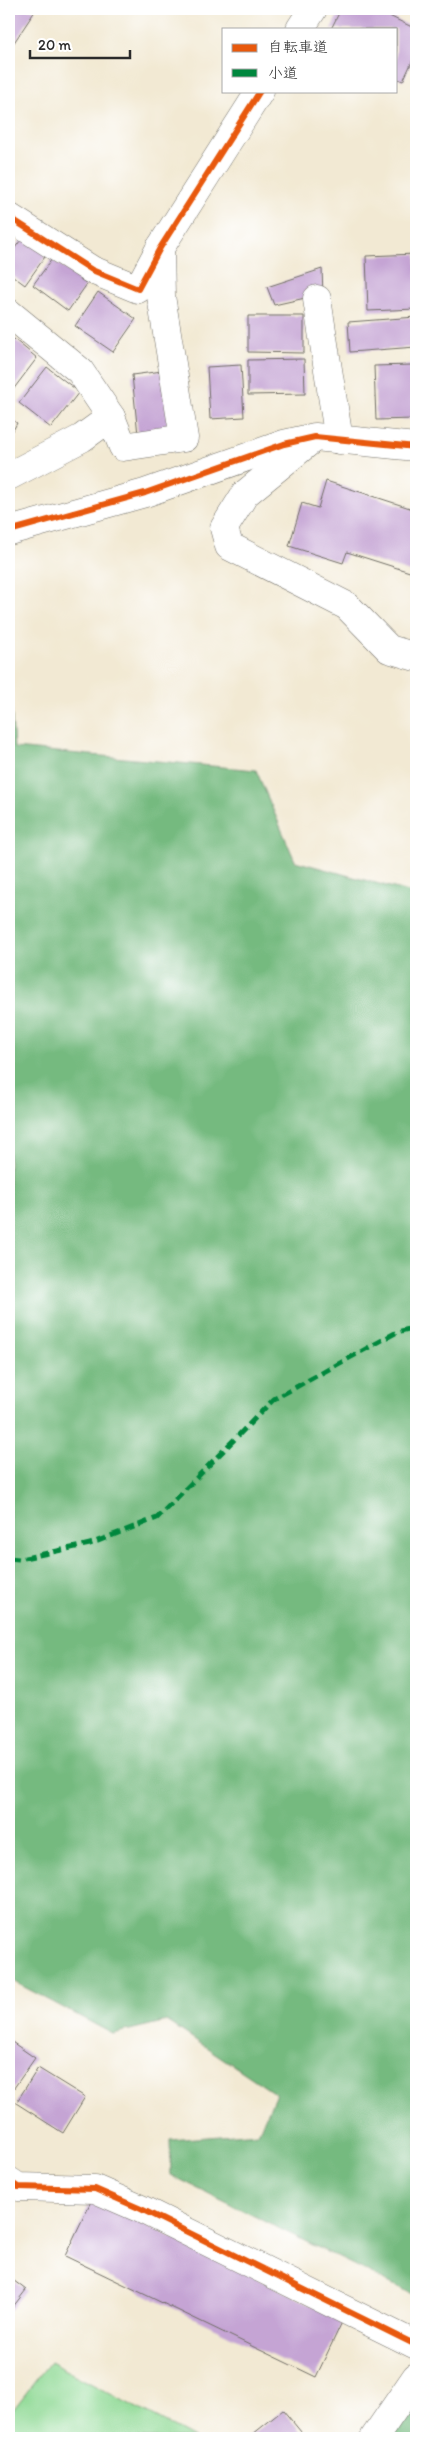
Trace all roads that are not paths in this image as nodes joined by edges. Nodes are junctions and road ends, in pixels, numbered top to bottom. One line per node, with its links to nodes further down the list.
1 (313, 9): 2 (street)
2 (301, 28)
3 (259, 92): 5 (street)
4 (9, 217): 5 (street)
5 (160, 248): 8 (street)
6 (317, 299): 9 (street)
7 (9, 313): 8 (street)
8 (111, 417): 11 (street)
9 (327, 438): 10 (street); 12 (street); 13 (street)
10 (416, 447)
11 (9, 476)
12 (9, 531)
13 (416, 658)
14 (12, 2189): 15 (street)
15 (416, 2345)
16 (416, 2377): 17 (street)
17 (374, 2438)

